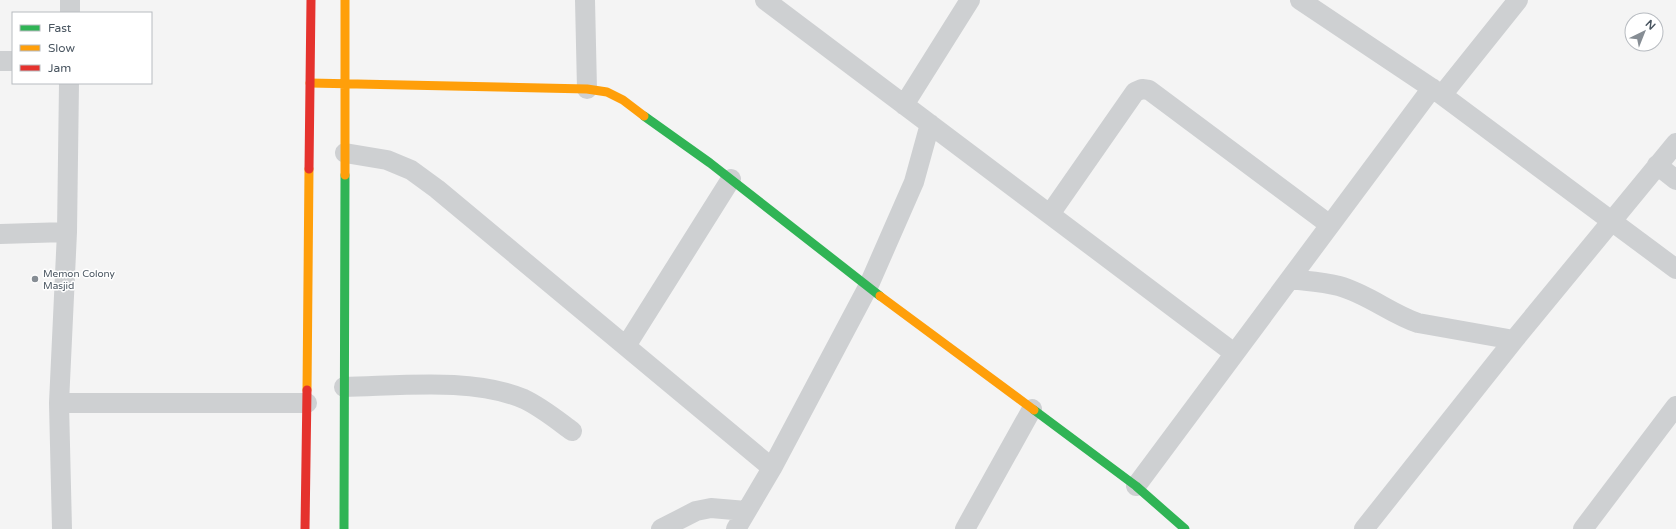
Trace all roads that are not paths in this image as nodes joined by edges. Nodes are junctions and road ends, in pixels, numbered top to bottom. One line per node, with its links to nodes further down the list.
1 (70, 0): 9 (street)
2 (311, 0): 12 (main road)
3 (346, 0): 14 (main road)
4 (585, 0): 15 (street)
5 (765, 0): 17 (street)
6 (970, 0): 17 (street)
7 (1300, 0): 16 (street)
8 (1518, 0): 16 (street)
9 (70, 12)
10 (0, 61): 11 (street)
11 (12, 61)
12 (310, 82): 14 (main road); 37 (main road)
13 (69, 84): 27 (street)
14 (346, 84): 15 (main road); 20 (main road)
15 (587, 89): 22 (main road)
16 (1437, 92): 25 (street); 26 (street)
17 (904, 105): 18 (street)
18 (930, 124): 24 (street); 31 (street)
19 (1676, 143): 21 (street)
20 (345, 153): 33 (street); 35 (main road)
21 (1657, 165): 23 (street); 25 (street)
22 (731, 179): 31 (main road); 33 (street)
23 (1676, 180)
24 (1050, 214): 26 (street); 34 (street)
25 (1610, 222): 29 (street); 32 (street)
26 (1330, 225): 30 (street)
27 (67, 232): 28 (street); 36 (street)
28 (0, 234)
29 (1676, 270)
30 (1290, 279): 32 (street); 34 (street)
31 (868, 287): 38 (main road); 41 (street)
32 (1514, 340): 51 (street)
33 (626, 346): 41 (street)
34 (1234, 353): 42 (street)
35 (344, 387): 40 (street); 46 (main road)
36 (59, 403): 37 (street); 44 (street)
37 (307, 403): 45 (main road)
38 (1032, 409): 42 (main road); 49 (street)
39 (1673, 415): 52 (street)
40 (572, 432)
41 (772, 468): 43 (street)
42 (1136, 486): 50 (main road)
43 (746, 511): 47 (street); 48 (street)
44 (62, 529)
45 (306, 529)
46 (344, 529)
47 (661, 529)
48 (736, 529)
49 (965, 529)
50 (1185, 529)
51 (1364, 529)
52 (1583, 529)

